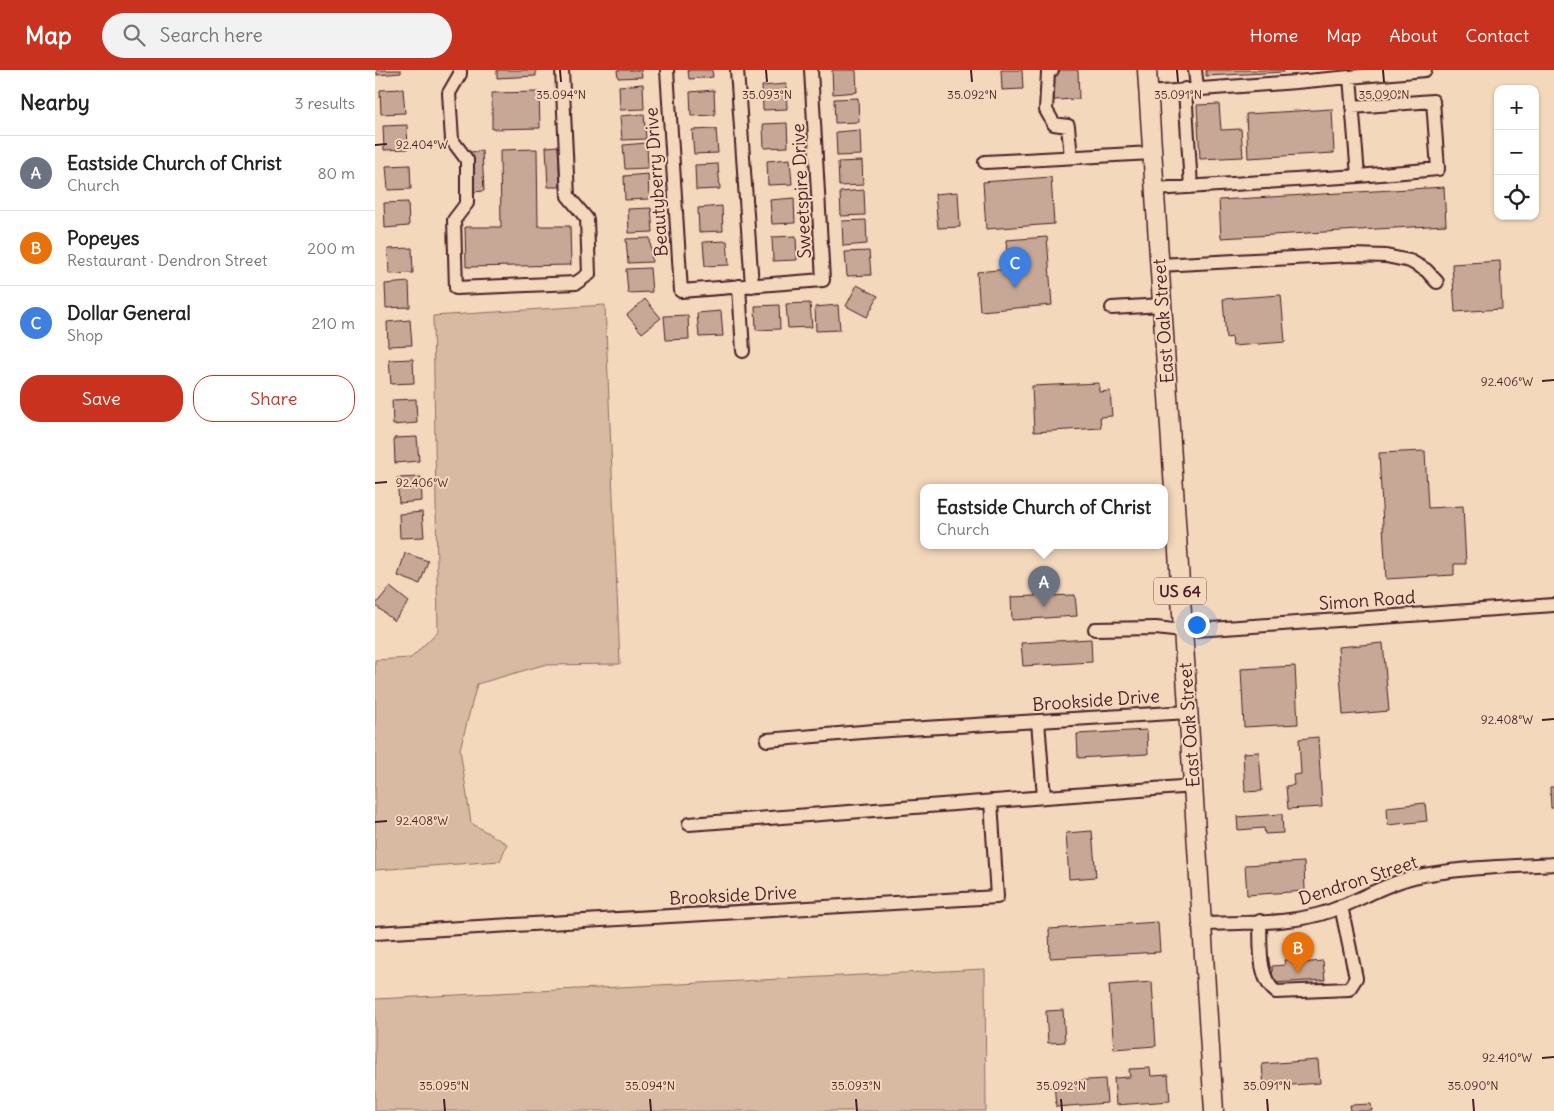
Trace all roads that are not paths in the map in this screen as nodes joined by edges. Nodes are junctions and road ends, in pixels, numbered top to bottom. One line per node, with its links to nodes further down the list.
1 (460, 70): 2 (street)
2 (563, 70)
3 (667, 70): 23 (street, Beautyberry Drive)
4 (737, 70): 23 (street)
5 (811, 70): 23 (street, Sweetspire Drive)
6 (1147, 70): 13 (highway, East Oak Street / US 64)
7 (1195, 70): 12 (street)
8 (1425, 70): 11 (street)
9 (1049, 71): 16 (street)
10 (1295, 76): 11 (street); 12 (street)
11 (1350, 77): 14 (street)
12 (1191, 89): 13 (street); 19 (street)
13 (1148, 92): 15 (highway, East Oak Street / US 64)
14 (1352, 108): 18 (street); 18 (street)
15 (1152, 153): 16 (street); 20 (highway, East Oak Street / US 64)
16 (1071, 157): 17 (street)
17 (985, 162)
18 (1358, 176): 19 (street)
19 (1191, 187): 20 (street)
20 (1155, 189): 21 (highway, East Oak Street / US 64)
21 (1159, 265): 22 (street); 24 (highway, East Oak Street / US 64)
22 (1437, 282)
23 (745, 286): 26 (street)
24 (1162, 305): 25 (street); 27 (highway, East Oak Street / US 64)
25 (1112, 308)
26 (743, 351)
27 (1169, 505): 30 (highway, East Oak Street / US 64)
28 (1554, 605): 30 (street, Simon Road)
29 (1095, 629): 30 (street, Simon Road)
30 (1182, 631): 31 (highway, East Oak Street / US 64)
31 (1189, 712): 32 (street, Brookside Drive); 34 (highway, East Oak Street / US 64)
32 (1038, 721): 33 (street, Brookside Drive); 35 (street)
33 (767, 740)
34 (1194, 786): 35 (street); 41 (highway, East Oak Street / US 64)
35 (1043, 796): 36 (street)
36 (991, 801): 37 (street); 42 (street, Brookside Drive)
37 (689, 824)
38 (1554, 864): 39 (street, Dendron Street)
39 (1341, 906): 40 (street, Dendron Street); 40 (street)
40 (1260, 921): 41 (street, Dendron Street)
41 (1202, 924): 43 (highway, East Oak Street / US 64)
42 (375, 933)
43 (1214, 1111)

